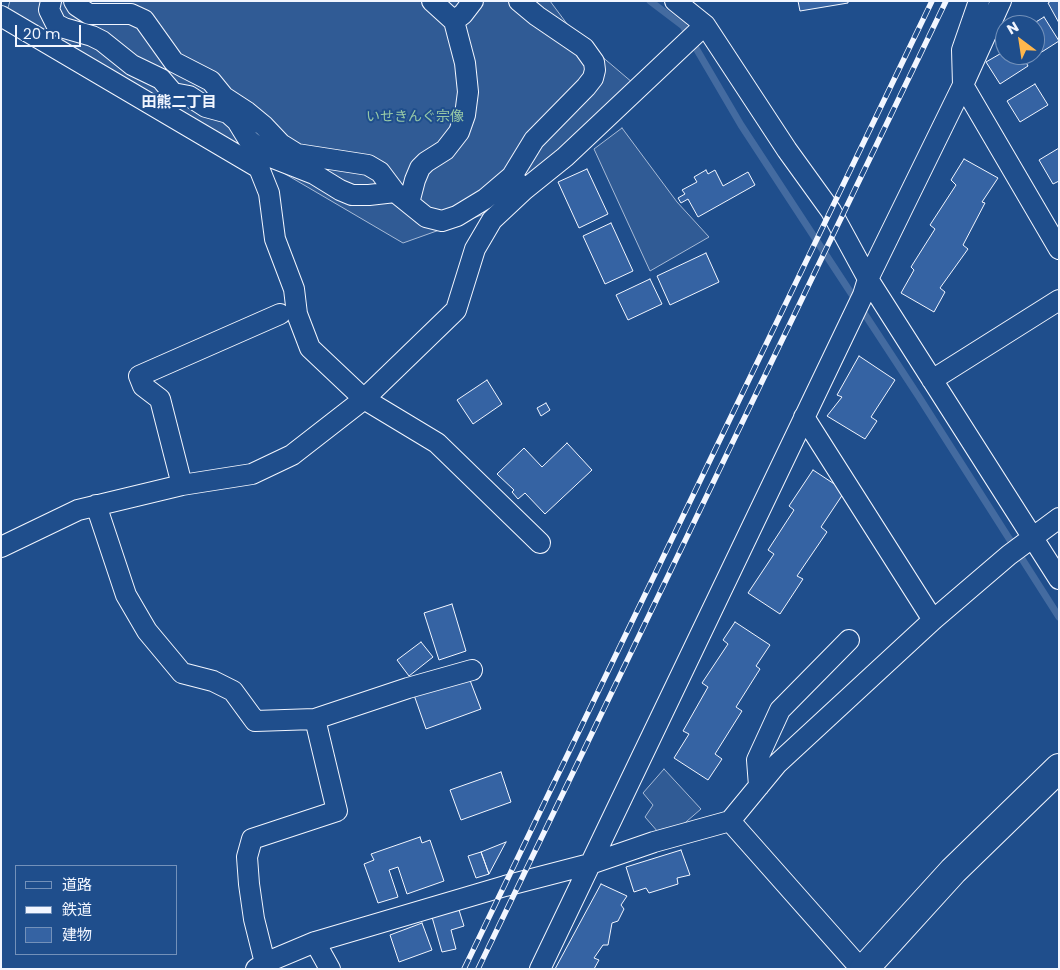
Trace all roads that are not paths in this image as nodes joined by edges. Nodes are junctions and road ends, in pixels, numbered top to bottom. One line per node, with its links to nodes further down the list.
1 (51, 1): 13 (street)
2 (74, 1): 13 (street)
3 (432, 1): 10 (street)
4 (473, 1): 10 (street)
5 (519, 1): 14 (street)
6 (675, 1): 11 (street)
7 (978, 1): 12 (street)
8 (1001, 1): 12 (street)
9 (1, 16): 21 (street)
10 (454, 21): 15 (street)
11 (705, 25): 14 (street); 17 (street)
12 (963, 85): 16 (street); 17 (street)
13 (227, 106): 15 (street); 15 (street)
14 (518, 183): 15 (street); 21 (street)
15 (402, 198)
16 (1059, 249)
17 (865, 287): 20 (street); 22 (street)
18 (1059, 300): 20 (street)
19 (280, 314): 23 (street)
20 (932, 380): 27 (street)
21 (364, 399): 23 (street); 26 (street)
22 (804, 417): 30 (street); 37 (street)
23 (182, 485): 24 (street)
24 (96, 506): 28 (street); 33 (street)
25 (1059, 518): 27 (street)
26 (540, 543)
27 (1022, 545): 29 (street); 30 (street)
28 (1, 547)
29 (1059, 579)
30 (933, 620): 35 (street)
31 (849, 640): 35 (street)
32 (472, 670): 33 (street)
33 (315, 719): 39 (street)
34 (1059, 768): 42 (street)
35 (759, 786): 36 (street)
36 (730, 821): 37 (street); 42 (street)
37 (590, 864): 38 (street); 41 (street)
38 (315, 942): 39 (street); 40 (street)
39 (261, 966)
40 (330, 969)
41 (540, 969)
42 (862, 969)

